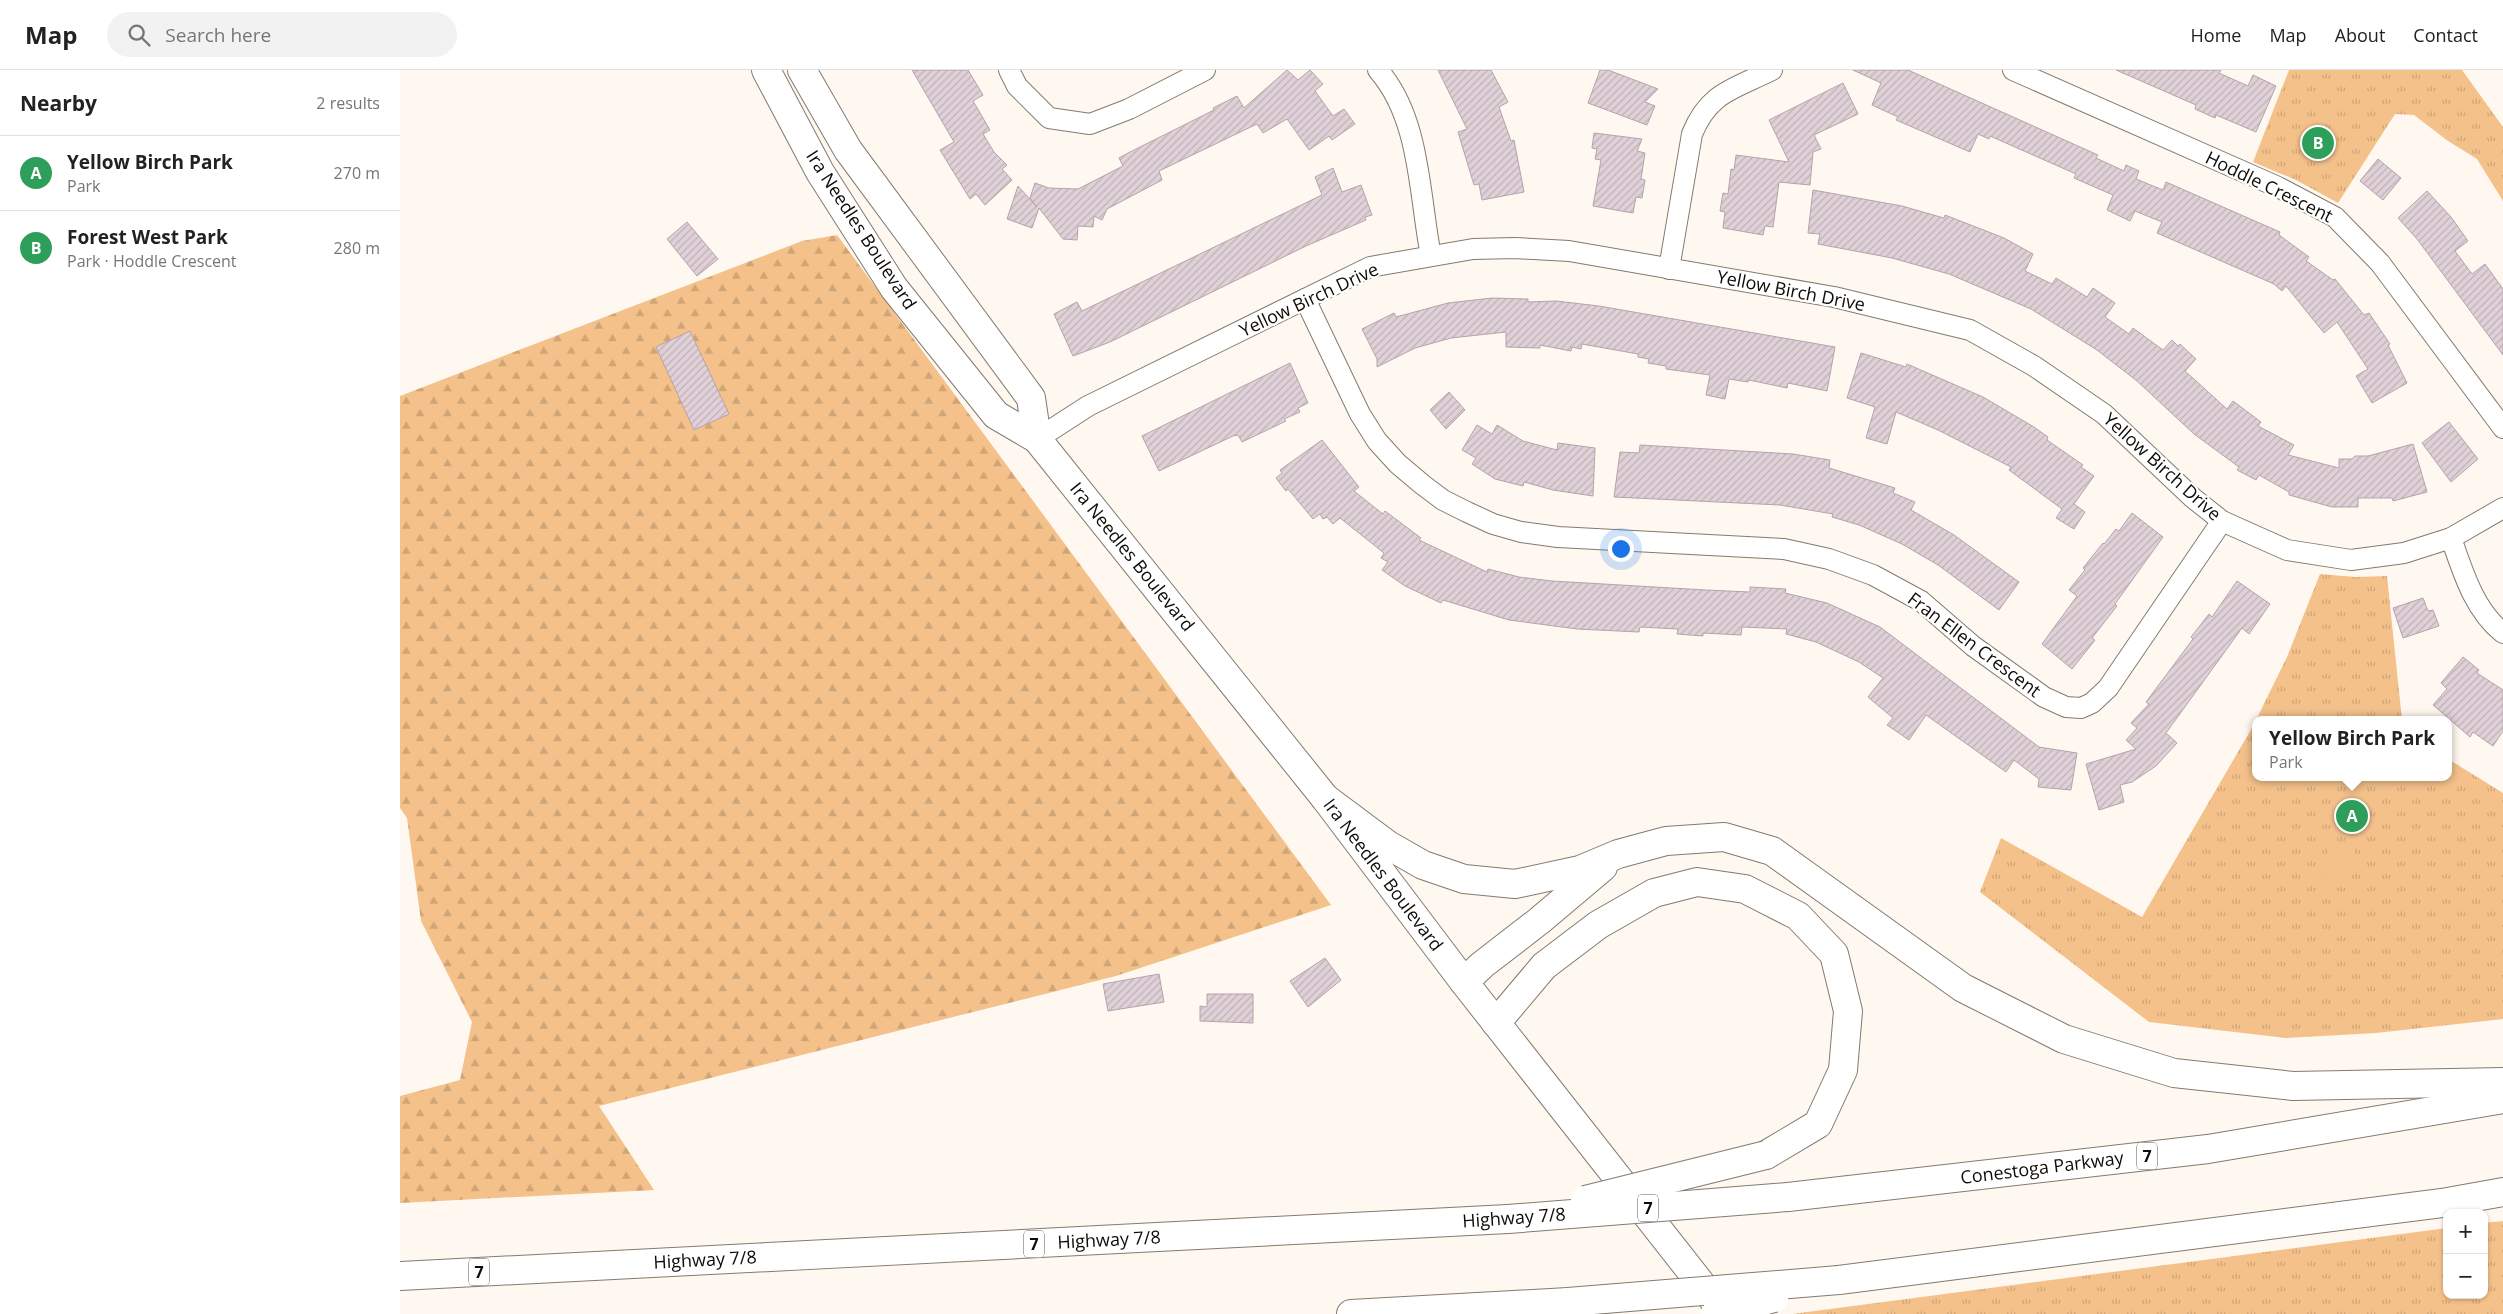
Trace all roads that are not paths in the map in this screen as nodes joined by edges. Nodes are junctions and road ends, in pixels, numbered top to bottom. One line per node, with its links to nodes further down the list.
1 (766, 70): 12 (main road, Ira Needles Boulevard)
2 (802, 70): 12 (main road, Ira Needles Boulevard)
3 (1009, 70): 4 (street)
4 (1205, 70)
5 (1378, 70): 8 (street)
6 (1772, 70): 9 (street)
7 (2013, 70): 11 (street, Hoddle Crescent)
8 (1431, 256): 9 (street, Yellow Birch Drive); 10 (street, Yellow Birch Drive)
9 (1669, 269): 14 (street, Yellow Birch Drive)
10 (1305, 300): 12 (street, Yellow Birch Drive); 14 (street, Fran Ellen Crescent)
11 (2503, 428)
12 (1038, 439): 17 (main road, Ira Needles Boulevard)
13 (2503, 508): 15 (street, Yellow Birch Drive)
14 (2222, 521): 15 (street, Yellow Birch Drive)
15 (2451, 538): 16 (street)
16 (2503, 633)
17 (1325, 798): 18 (main road); 19 (main road, Ira Needles Boulevard)
18 (1618, 854): 19 (main road); 21 (main road)
19 (1464, 982): 20 (main road, Ira Needles Boulevard)
20 (1496, 1023): 25 (main road, bridge); 27 (main road, Ira Needles Boulevard)
21 (2503, 1082)
22 (2503, 1099): 24 (main road, Conestoga Parkway / 7)
23 (2503, 1192): 28 (main road)
24 (1788, 1197): 25 (main road, Highway 7/8 / 7, bridge)
25 (1508, 1219): 26 (main road, Highway 7/8 / 7)
26 (400, 1276)
27 (1696, 1278): 30 (main road); 32 (main road, Ira Needles Boulevard)
28 (1838, 1280): 29 (main road, bridge); 31 (main road, bridge)
29 (1351, 1314)
30 (1710, 1314)
31 (1715, 1314)
32 (1724, 1314)

